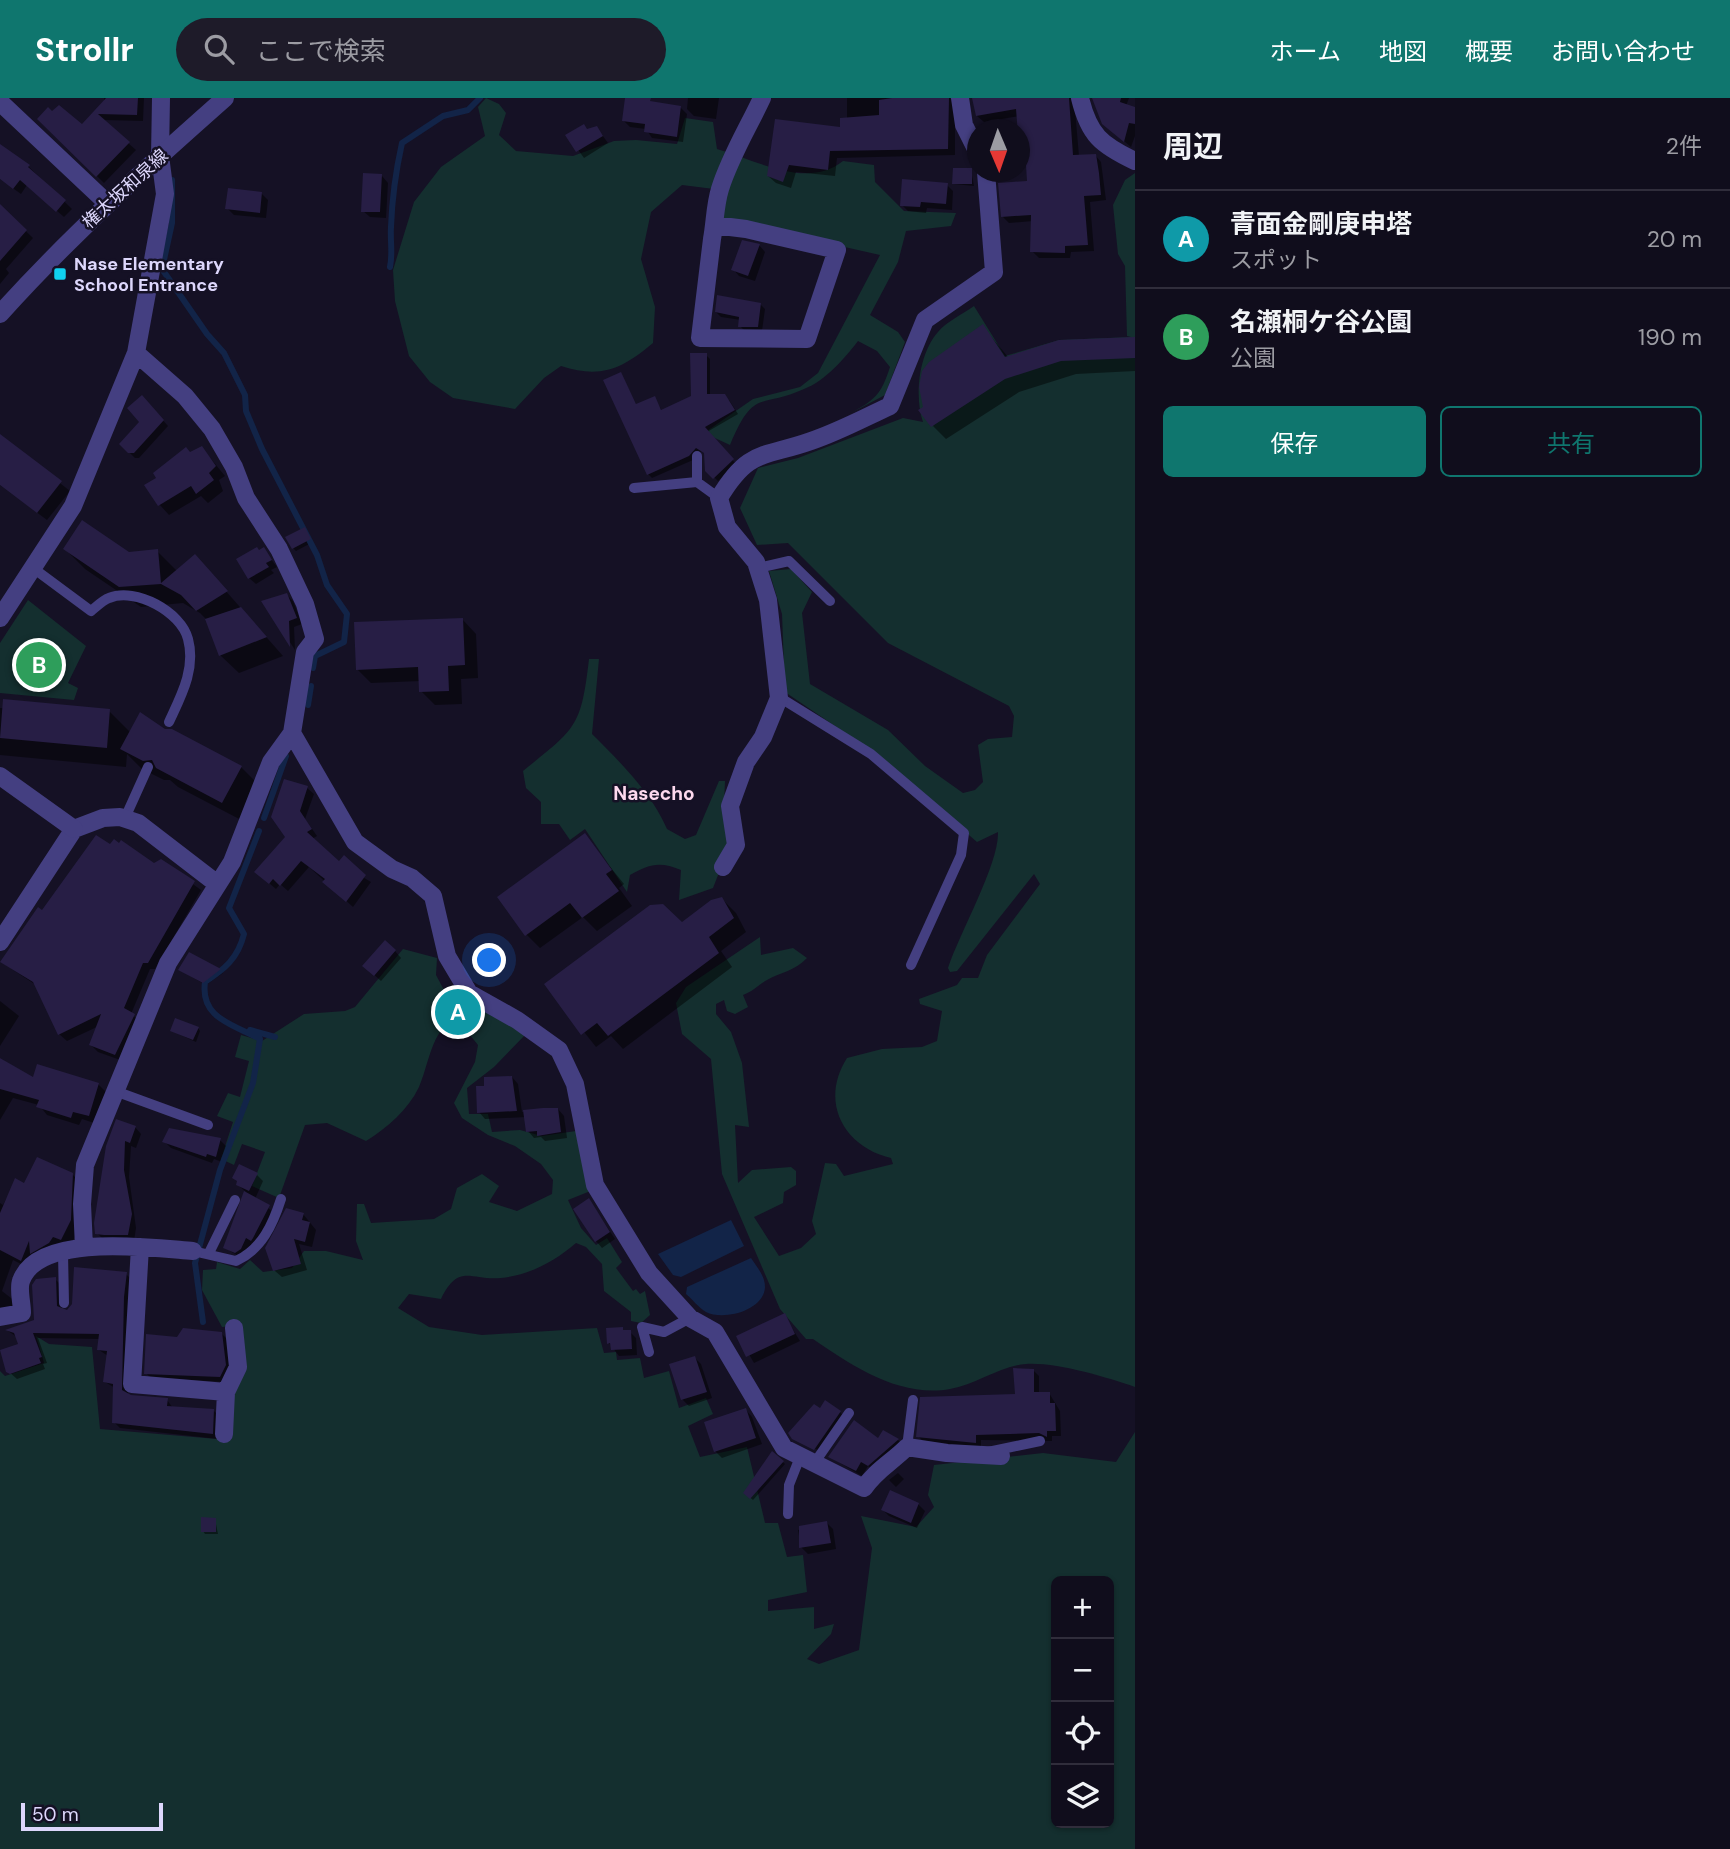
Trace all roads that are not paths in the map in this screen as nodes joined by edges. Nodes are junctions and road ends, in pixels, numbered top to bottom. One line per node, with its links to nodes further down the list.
1 (161, 98): 8 (street)
2 (225, 98): 8 (street, 権太坂和泉線)
3 (762, 98): 12 (street)
4 (960, 98): 7 (street)
5 (1080, 98): 9 (street)
6 (0, 102): 11 (street)
7 (967, 131)
8 (160, 156): 11 (street, 権太坂和泉線); 14 (street)
9 (1135, 160)
10 (987, 182): 18 (street)
11 (107, 203): 13 (street, 権太坂和泉線)
12 (714, 225): 12 (street)
13 (0, 314)
14 (136, 353): 19 (street); 25 (street)
15 (697, 456): 16 (lane)
16 (696, 482): 17 (lane); 18 (lane)
17 (634, 488)
18 (719, 498): 20 (street)
19 (33, 568): 22 (street); 24 (lane)
20 (758, 568): 21 (lane); 23 (street)
21 (830, 601)
22 (0, 618)
23 (779, 697): 30 (street); 33 (lane)
24 (169, 722)
25 (292, 733): 31 (street); 44 (street)
26 (148, 767): 28 (lane)
27 (0, 776): 29 (street)
28 (125, 818): 29 (street); 31 (street)
29 (74, 829): 32 (street)
30 (723, 867)
31 (216, 883): 34 (street)
32 (0, 942)
33 (911, 965)
34 (115, 1091): 35 (lane); 38 (street)
35 (208, 1125)
36 (235, 1199): 40 (lane)
37 (281, 1199): 40 (lane)
38 (84, 1247): 39 (street); 41 (street)
39 (140, 1247): 40 (street); 47 (street)
40 (201, 1252)
41 (63, 1253): 42 (lane); 43 (street)
42 (64, 1303)
43 (0, 1317)
44 (690, 1318): 46 (lane); 54 (street)
45 (234, 1328): 47 (street)
46 (649, 1352)
47 (226, 1392): 50 (street)
48 (912, 1400): 52 (lane)
49 (849, 1413): 54 (lane)
50 (224, 1434)
51 (1040, 1441): 53 (lane)
52 (907, 1447): 53 (street); 54 (street)
53 (992, 1455)
54 (806, 1461): 55 (lane)
55 (788, 1514)

